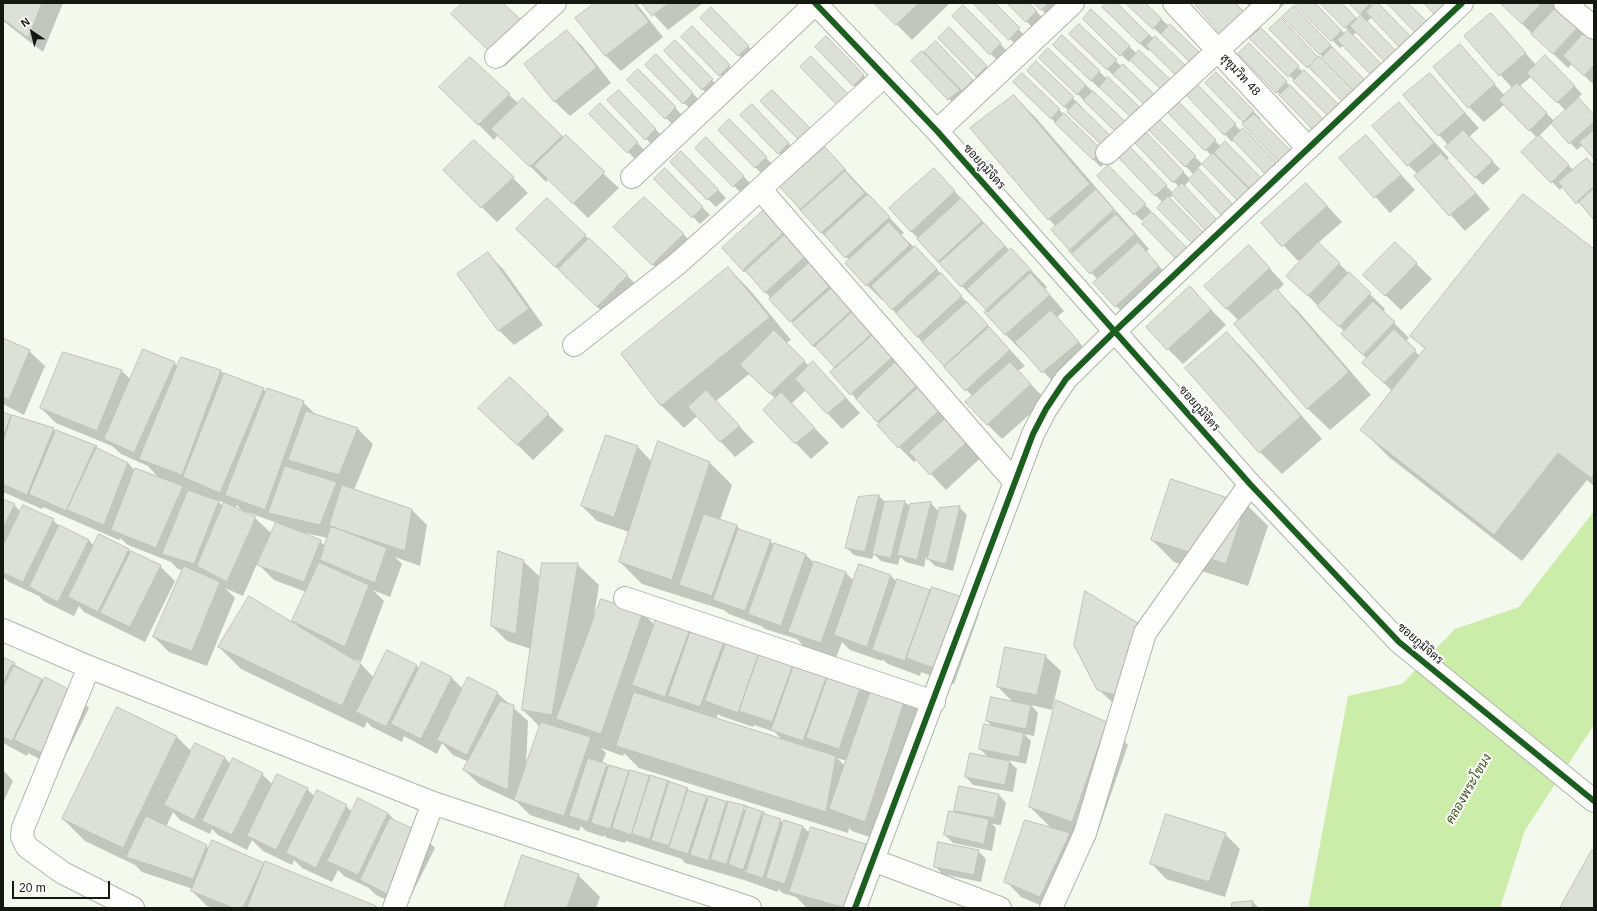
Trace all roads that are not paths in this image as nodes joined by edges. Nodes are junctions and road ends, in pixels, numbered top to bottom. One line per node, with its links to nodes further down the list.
1 (555, 3): 10 (street)
2 (815, 3): 11 (street, ซอยภูมิจิตร); 15 (street)
3 (1073, 3): 12 (street)
4 (1174, 3): 9 (street, สุขุมวิท 48)
5 (1269, 3): 9 (street)
6 (1462, 3): 13 (street)
7 (1566, 3): 8 (street)
8 (1594, 28)
9 (1218, 51): 13 (street, สุขุมวิท 48); 14 (street)
10 (496, 57)
11 (884, 76): 12 (street, ซอยภูมิจิตร); 16 (street)
12 (937, 131): 17 (street, ซอยภูมิจิตร)
13 (1307, 147): 17 (street)
14 (1107, 152)
15 (632, 177)
16 (760, 189): 18 (street); 19 (street)
17 (1115, 330): 19 (street); 20 (street, ซอยภูมิจิตร)
18 (574, 345)
19 (1015, 482): 24 (street)
20 (1250, 484): 25 (street, ซอยภูมิจิตร); 33 (street)
21 (625, 598): 24 (street)
22 (3, 630): 23 (street)
23 (89, 667): 26 (street); 28 (street)
24 (934, 702): 27 (street)
25 (1594, 801)
26 (433, 802): 29 (street); 30 (street)
27 (873, 860): 31 (street); 32 (street)
28 (133, 908)
29 (394, 908)
30 (750, 908)
31 (855, 908)
32 (1000, 908)
33 (1051, 908)

